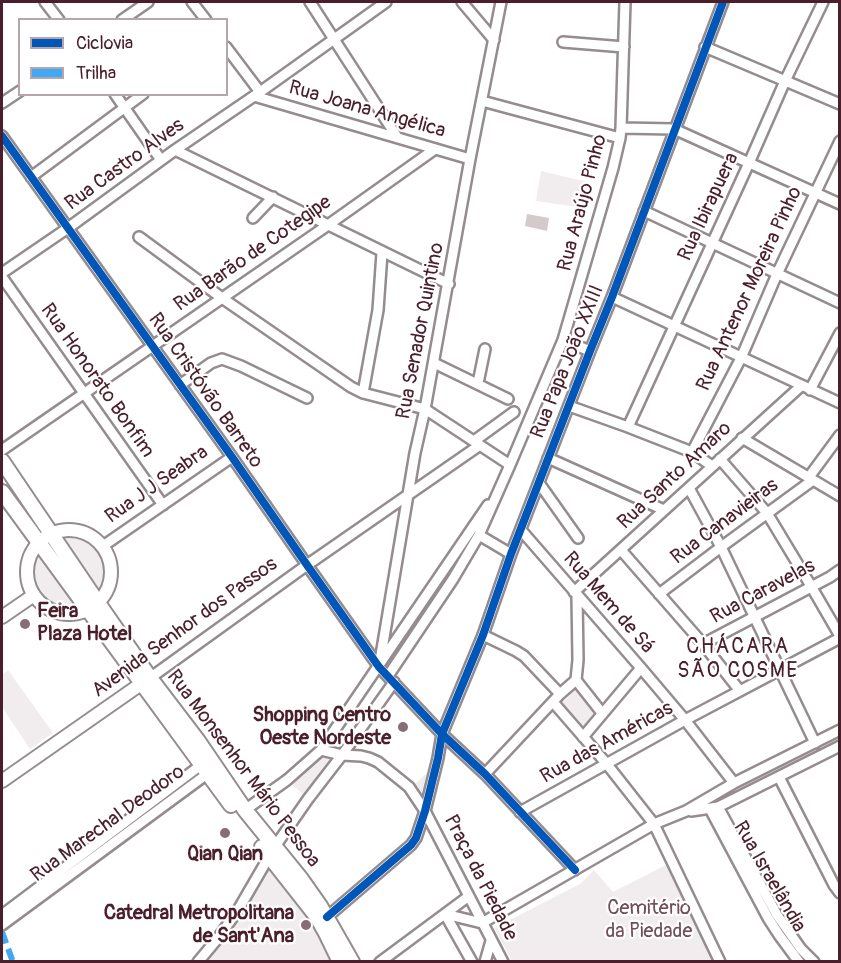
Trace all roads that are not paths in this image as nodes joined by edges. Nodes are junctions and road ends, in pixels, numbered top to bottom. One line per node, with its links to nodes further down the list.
1 (45, 2): 12 (street)
2 (147, 2): 13 (street)
3 (192, 2): 14 (street)
4 (310, 2): 15 (street)
5 (386, 2): 11 (street, Rua Castro Alves)
6 (462, 2): 16 (street)
7 (501, 2): 16 (street, Rua Senador Quintino)
8 (625, 2): 18 (street, Rua Araújo Pinho)
9 (723, 2): 19 (street, Rua Papa João XXIII)
10 (823, 2): 21 (street, Rua Ibirapuera)
11 (375, 4): 15 (street, Rua Castro Alves)
12 (57, 18)
13 (125, 18)
14 (204, 18)
15 (333, 39): 23 (street, Rua Castro Alves); 33 (street)
16 (494, 40): 26 (street, Rua Senador Quintino)
17 (563, 42): 18 (street)
18 (624, 47): 31 (street, Rua Araújo Pinho)
19 (705, 47): 21 (street); 30 (street, Rua Papa João XXIII)
20 (228, 50): 23 (street)
21 (785, 81): 28 (street); 39 (street, Rua Ibirapuera)
22 (18, 92): 27 (street)
23 (257, 94): 33 (street, Rua Joana Angélica); 36 (street, Rua Castro Alves)
24 (116, 96): 29 (street)
25 (140, 96): 29 (street)
26 (482, 101): 31 (street); 37 (street, Rua Senador Quintino)
27 (2, 103)
28 (840, 104)
29 (125, 108): 38 (street); 40 (street)
30 (674, 129): 31 (street); 39 (street); 44 (street, Rua Papa João XXIII)
31 (620, 133): 59 (street, Rua Araújo Pinho)
32 (2, 136): 40 (street, Rua Cristóvão Barreto)
33 (397, 137): 35 (street, Rua Joana Angélica)
34 (840, 141): 41 (street, Rua Antenor Moreira Pinho)
35 (435, 149): 37 (street, Rua Joana Angélica); 46 (street, Rua Barão de Cotegipe)
36 (175, 150): 38 (street, Rua Castro Alves); 42 (street)
37 (470, 159): 53 (street, Rua Senador Quintino)
38 (161, 160): 47 (street, Rua Castro Alves)
39 (750, 163): 41 (street); 49 (street, Rua Ibirapuera)
40 (31, 177): 47 (street, Rua Cristóvão Barreto)
41 (814, 192): 43 (street); 51 (street, Rua Antenor Moreira Pinho)
42 (273, 197): 45 (street); 46 (street)
43 (840, 204)
44 (644, 211): 49 (street); 55 (street, Rua Papa João XXIII)
45 (253, 218)
46 (328, 225): 50 (street); 54 (street, Rua Barão de Cotegipe)
47 (68, 228): 52 (street, Rua Castro Alves); 60 (street, Rua Cristóvão Barreto)
48 (139, 237): 54 (street)
49 (713, 243): 51 (street); 57 (street, Rua Ibirapuera)
50 (382, 252): 53 (street); 69 (street)
51 (777, 274): 56 (street); 63 (street, Rua Antenor Moreira Pinho)
52 (2, 275): 68 (street, Rua Honorato Bonfim)
53 (449, 284): 64 (street, Rua Senador Quintino)
54 (222, 297): 60 (street, Rua Barão de Cotegipe); 69 (street)
55 (612, 297): 57 (street); 62 (street, Rua Papa João XXIII)
56 (840, 303)
57 (674, 326): 63 (street); 76 (street, Rua Ibirapuera)
58 (840, 333): 67 (street)
59 (564, 340): 62 (street); 86 (street, Rua Araújo Pinho)
60 (152, 346): 66 (street, Rua Cristóvão Barreto); 68 (street, Rua Barão de Cotegipe)
61 (485, 349): 65 (street)
62 (590, 351): 73 (street, Rua Papa João XXIII)
63 (741, 358): 67 (street); 81 (street, Rua Antenor Moreira Pinho)
64 (434, 363): 65 (street); 74 (street, Rua Senador Quintino)
65 (478, 383): 71 (street)
66 (180, 385): 70 (street); 82 (street, Rua Cristóvão Barreto)
67 (805, 388): 72 (street); 78 (street, Rua Santo Amaro)
68 (83, 393): 80 (street, Rua Barão de Cotegipe); 94 (street, Rua Honorato Bonfim)
69 (363, 393): 74 (street)
70 (307, 398)
71 (508, 399)
72 (840, 403)
73 (568, 406): 76 (street); 83 (street, Rua Papa João XXIII)
74 (425, 409): 79 (street); 92 (street, Rua Senador Quintino)
75 (514, 412): 79 (street, Avenida Senhor dos Passos)
76 (628, 427): 81 (street)
77 (840, 435): 87 (street, Rua Canavieiras)
78 (742, 438): 85 (street, Rua Santo Amaro); 87 (street)
79 (477, 443): 86 (street); 92 (street, Avenida Senhor dos Passos)
80 (2, 450)
81 (693, 452): 85 (street)
82 (232, 457): 94 (street, Rua J J Seabra); 106 (street, Rua Cristóvão Barreto)
83 (548, 458): 88 (street, Rua Papa João XXIII); 95 (street)
84 (2, 461): 98 (highway)
85 (716, 463): 90 (street, Rua Santo Amaro); 96 (street)
86 (510, 465): 89 (street, Rua Araújo Pinho)
87 (811, 479): 93 (street); 96 (street, Rua Canavieiras)
88 (539, 483): 97 (street, Rua Papa João XXIII); 100 (street)
89 (502, 485): 99 (street); 118 (street)
90 (689, 488): 95 (street, Rua Santo Amaro); 103 (street)
91 (2, 492): 101 (highway)
92 (409, 495): 106 (street, Avenida Senhor dos Passos); 118 (street, Rua Senador Quintino)
93 (840, 496)
94 (163, 505): 102 (street, Rua J J Seabra)
95 (664, 510): 104 (street, Rua Santo Amaro)
96 (767, 513): 103 (street, Rua Canavieiras); 108 (street)
97 (521, 530): 105 (street, Rua Papa João XXIII); 109 (street, Rua Mem de Sá)
98 (52, 533): 101 (main road); 102 (main road); 112 (highway)
99 (479, 535): 105 (street); 121 (street)
100 (578, 538)
101 (39, 543): 111 (main road); 112 (highway)
102 (103, 546): 112 (main road)
103 (721, 547): 110 (street, Rua Canavieiras); 113 (street)
104 (621, 550): 109 (street, Rua Santo Amaro); 110 (street)
105 (511, 554): 115 (street, Rua Papa João XXIII)
106 (306, 565): 118 (street, Rua Cristóvão Barreto); 123 (street, Avenida Senhor dos Passos)
107 (840, 570): 108 (street, Rua Caravelas)
108 (811, 586): 113 (street, Rua Caravelas); 116 (street)
109 (576, 594): 119 (street, Rua Mem de Sá); 122 (street)
110 (659, 594): 117 (street)
111 (34, 595): 112 (main road); 114 (main road)
112 (93, 607): 123 (highway, Rua Monsenhor Mário Pessoa)
113 (754, 616): 117 (street, Rua Caravelas); 120 (street)
114 (2, 617)
115 (483, 634): 125 (street); 129 (street, Rua Papa João XXIII)
116 (840, 637): 120 (street, Rua das Américas)
117 (703, 644): 124 (street)
118 (379, 667): 121 (street, Rua Cristóvão Barreto); 134 (street)
119 (641, 668): 126 (street); 127 (street, Rua Mem de Sá)
120 (780, 670): 124 (street, Rua das Américas); 132 (street)
121 (391, 679): 129 (street, Rua Cristóvão Barreto); 135 (street)
122 (576, 680): 125 (street); 126 (street)
123 (146, 681): 130 (highway, Rua Monsenhor Mário Pessoa); 140 (main road, Avenida Senhor dos Passos); 143 (highway, Rua Monsenhor Mário Pessoa)
124 (740, 691): 127 (street, Rua das Américas)
125 (556, 698): 131 (street); 138 (street)
126 (602, 713): 131 (street)
127 (685, 720): 136 (street, Rua das Américas); 141 (street, Rua Mem de Sá)
128 (840, 730): 132 (street)
129 (442, 734): 138 (street, Rua Cristóvão Barreto); 144 (street, Rua Papa João XXIII)
130 (181, 735): 137 (highway, Rua Monsenhor Mário Pessoa); 143 (highway)
131 (583, 736): 136 (street)
132 (815, 743): 141 (street)
133 (840, 746): 139 (street)
134 (321, 750): 135 (street, Praça da Piedade); 143 (street)
135 (342, 755): 144 (street, Praça da Piedade); 148 (street)
136 (606, 763): 145 (street, Rua das Américas); 147 (street)
137 (204, 769): 148 (highway, Rua Monsenhor Mário Pessoa); 153 (street, Rua Marechal Deodoro); 156 (street, Rua Marechal Deodoro)
138 (485, 774): 145 (street, Rua Cristóvão Barreto)
139 (779, 777): 142 (street); 150 (street)
140 (2, 781)
141 (735, 783): 146 (street)
142 (714, 808): 146 (street); 158 (street, Rua Israelândia)
143 (245, 810): 148 (highway, Rua Monsenhor Mário Pessoa)
144 (425, 812): 151 (street, Praça da Piedade); 154 (street, Rua Papa João XXIII)
145 (520, 812): 149 (street, Rua Cristóvão Barreto)
146 (686, 812): 147 (street)
147 (654, 824): 149 (street); 166 (street)
148 (272, 852): 154 (highway, Rua Monsenhor Mário Pessoa); 159 (street); 160 (highway, Rua Monsenhor Mário Pessoa)
149 (574, 870): 155 (street)
150 (840, 893)
151 (469, 896): 152 (street); 155 (street, Praça da Piedade)
152 (445, 914): 155 (street); 162 (street); 163 (street)
153 (2, 915)
154 (327, 917): 161 (highway, Rua Monsenhor Mário Pessoa)
155 (482, 923): 157 (street, Praça da Piedade)
156 (2, 925)
157 (492, 941): 164 (street); 165 (street, Praça da Piedade)
158 (798, 955): 167 (street); 168 (street, Rua Israelândia)
159 (198, 962)
160 (340, 962)
161 (352, 962)
162 (380, 962)
163 (472, 962)
164 (485, 962)
165 (503, 962)
166 (720, 962)
167 (784, 962)
168 (814, 962)

